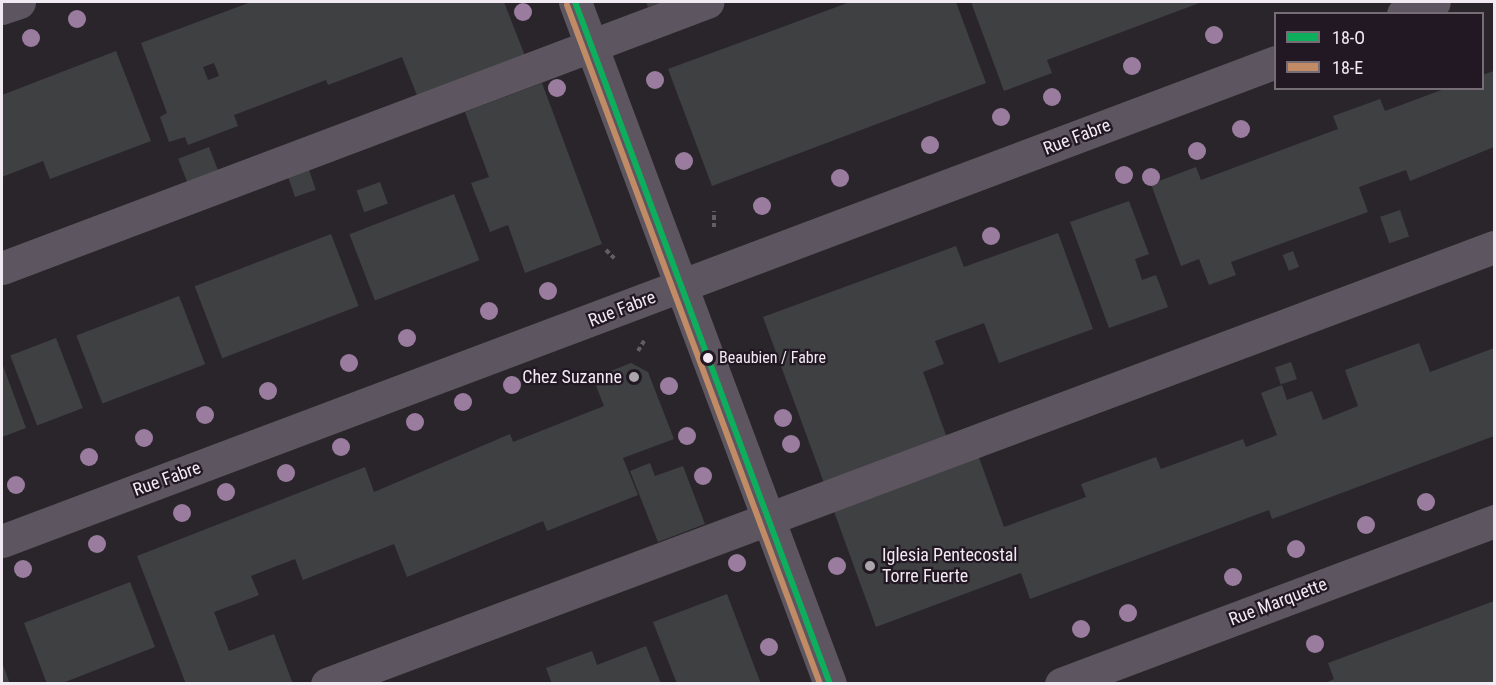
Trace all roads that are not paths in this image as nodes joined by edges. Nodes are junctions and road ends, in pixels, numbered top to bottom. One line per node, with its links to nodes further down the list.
1 (19, 2): 5 (street)
2 (575, 2): 7 (street)
3 (707, 2): 7 (street)
4 (1434, 2): 6 (street)
5 (2, 8)
6 (1408, 12)
7 (591, 44): 10 (street); 11 (street)
8 (1274, 62): 11 (street, Rue Fabre)
9 (1494, 247): 12 (street)
10 (2, 268)
11 (681, 287): 12 (street); 14 (street, Rue Fabre)
12 (767, 516): 15 (street); 16 (street)
13 (1494, 521): 17 (street, Rue Marquette)
14 (2, 541)
15 (327, 684)
16 (830, 684)
17 (1061, 684)

